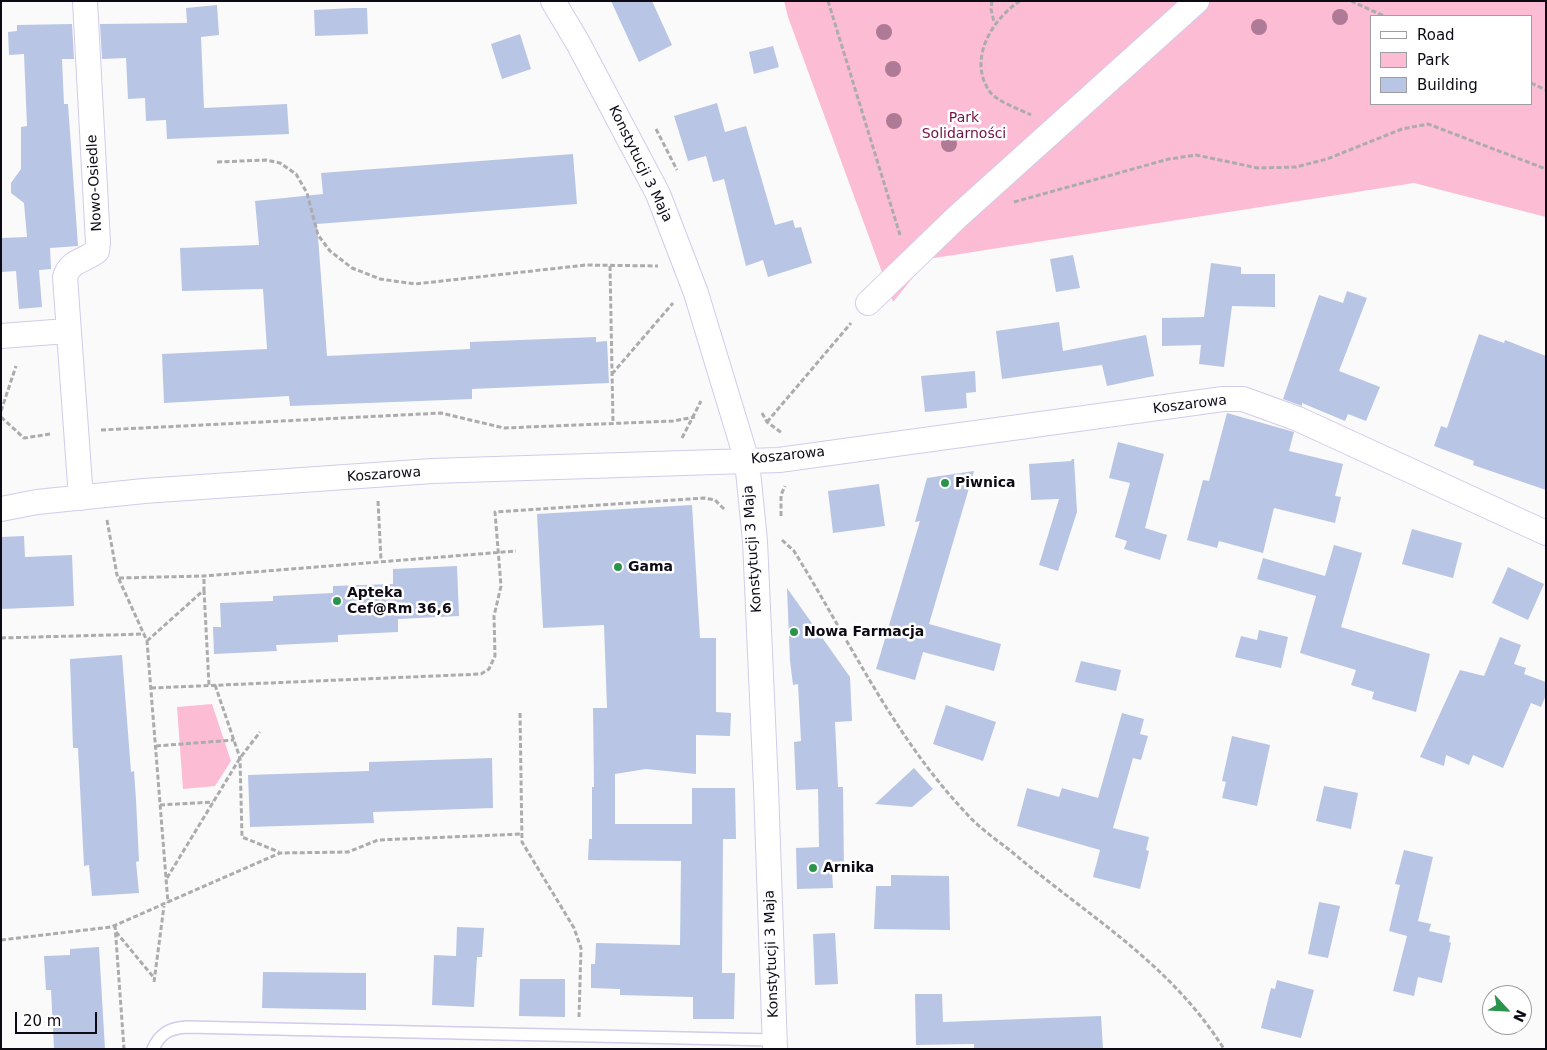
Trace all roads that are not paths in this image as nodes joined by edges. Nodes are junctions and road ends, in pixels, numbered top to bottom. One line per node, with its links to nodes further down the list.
1 (85, 1): 5 (street, Nowo-Osiedle)
2 (553, 1): 7 (street, Konstytucji 3 Maja)
3 (1197, 1): 4 (street)
4 (868, 303)
5 (68, 331): 6 (street); 8 (street, Nowo-Osiedle)
6 (1, 336)
7 (747, 461): 8 (street, Koszarowa); 10 (street, Koszarowa); 11 (street, Konstytucji 3 Maja)
8 (92, 496): 9 (street, Koszarowa)
9 (1, 509)
10 (1546, 533)
11 (775, 1044): 12 (lane)
12 (153, 1049)

